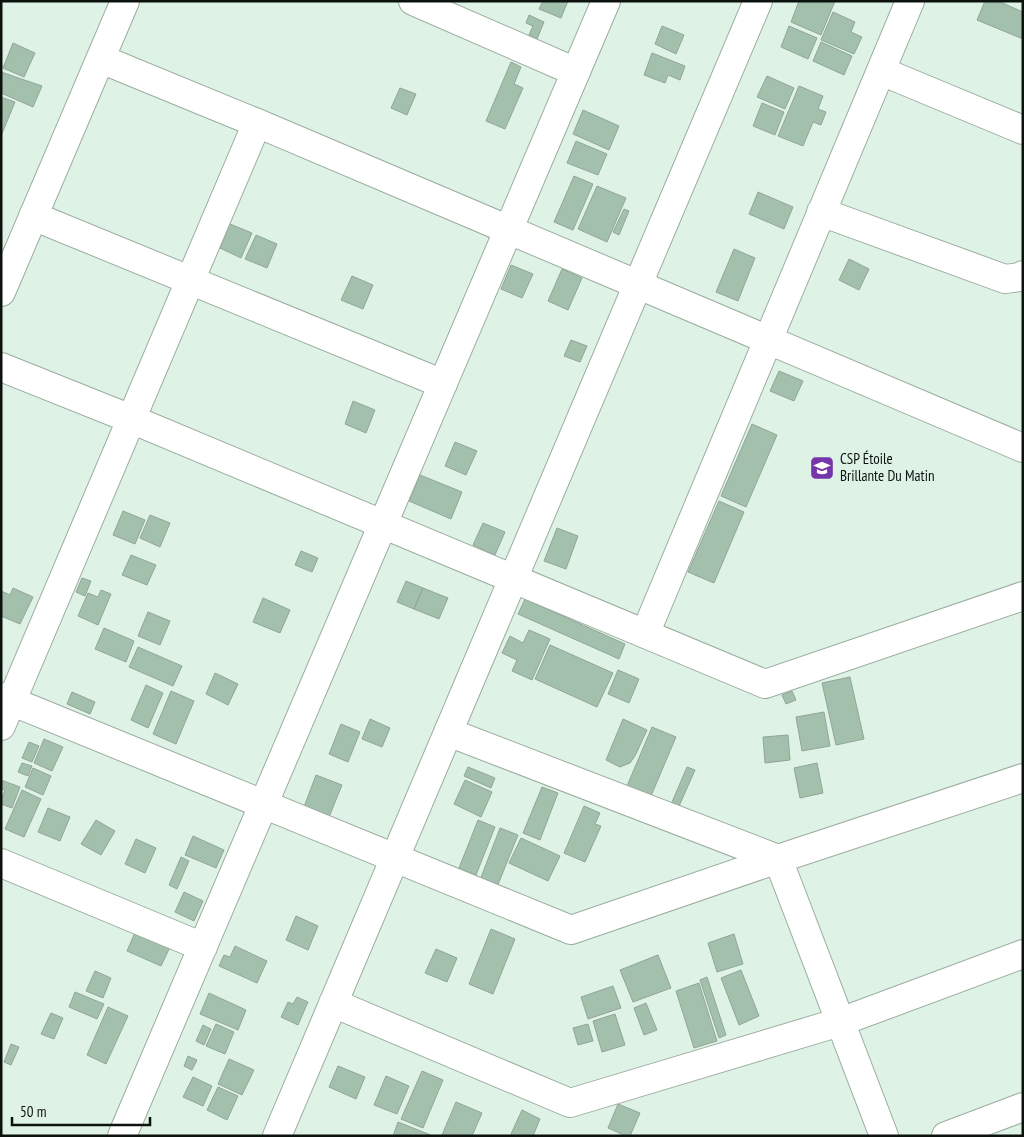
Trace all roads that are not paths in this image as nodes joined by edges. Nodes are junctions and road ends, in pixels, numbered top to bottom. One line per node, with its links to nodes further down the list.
1 (125, 1): 7 (street)
2 (413, 1): 6 (street)
3 (606, 1): 9 (street)
4 (758, 1): 17 (street)
5 (910, 1): 8 (street)
6 (450, 9): 9 (street)
7 (101, 59): 10 (street); 13 (street)
8 (881, 71): 11 (street); 12 (street)
9 (576, 72): 14 (street)
10 (257, 123): 14 (street); 16 (street)
11 (1023, 130)
12 (821, 212): 15 (street); 19 (street)
13 (33, 216): 16 (street); 18 (street)
14 (508, 230): 17 (street); 21 (street)
15 (1023, 275)
16 (190, 281): 21 (street); 22 (street)
17 (638, 285): 19 (street); 25 (street)
18 (1, 292)
19 (768, 340): 23 (street); 27 (street)
20 (1, 367): 22 (street)
21 (442, 384): 24 (street)
22 (131, 419): 24 (street); 28 (street)
23 (1023, 448)
24 (383, 524): 25 (street); 31 (street)
25 (513, 578): 27 (street); 29 (street)
26 (1023, 596): 27 (street)
27 (645, 634)
28 (5, 708): 31 (street)
29 (448, 732): 32 (street); 33 (street)
30 (1023, 778): 33 (street)
31 (264, 804): 32 (street); 35 (street)
32 (395, 858): 33 (street); 37 (street)
33 (778, 859): 38 (street)
34 (1, 863): 35 (street)
35 (203, 947): 40 (street)
36 (1023, 954): 38 (street)
37 (333, 1002): 38 (street); 41 (street)
38 (840, 1022): 42 (street)
39 (1023, 1107): 43 (street)
40 (122, 1136)
41 (277, 1136)
42 (884, 1136)
43 (946, 1136)

